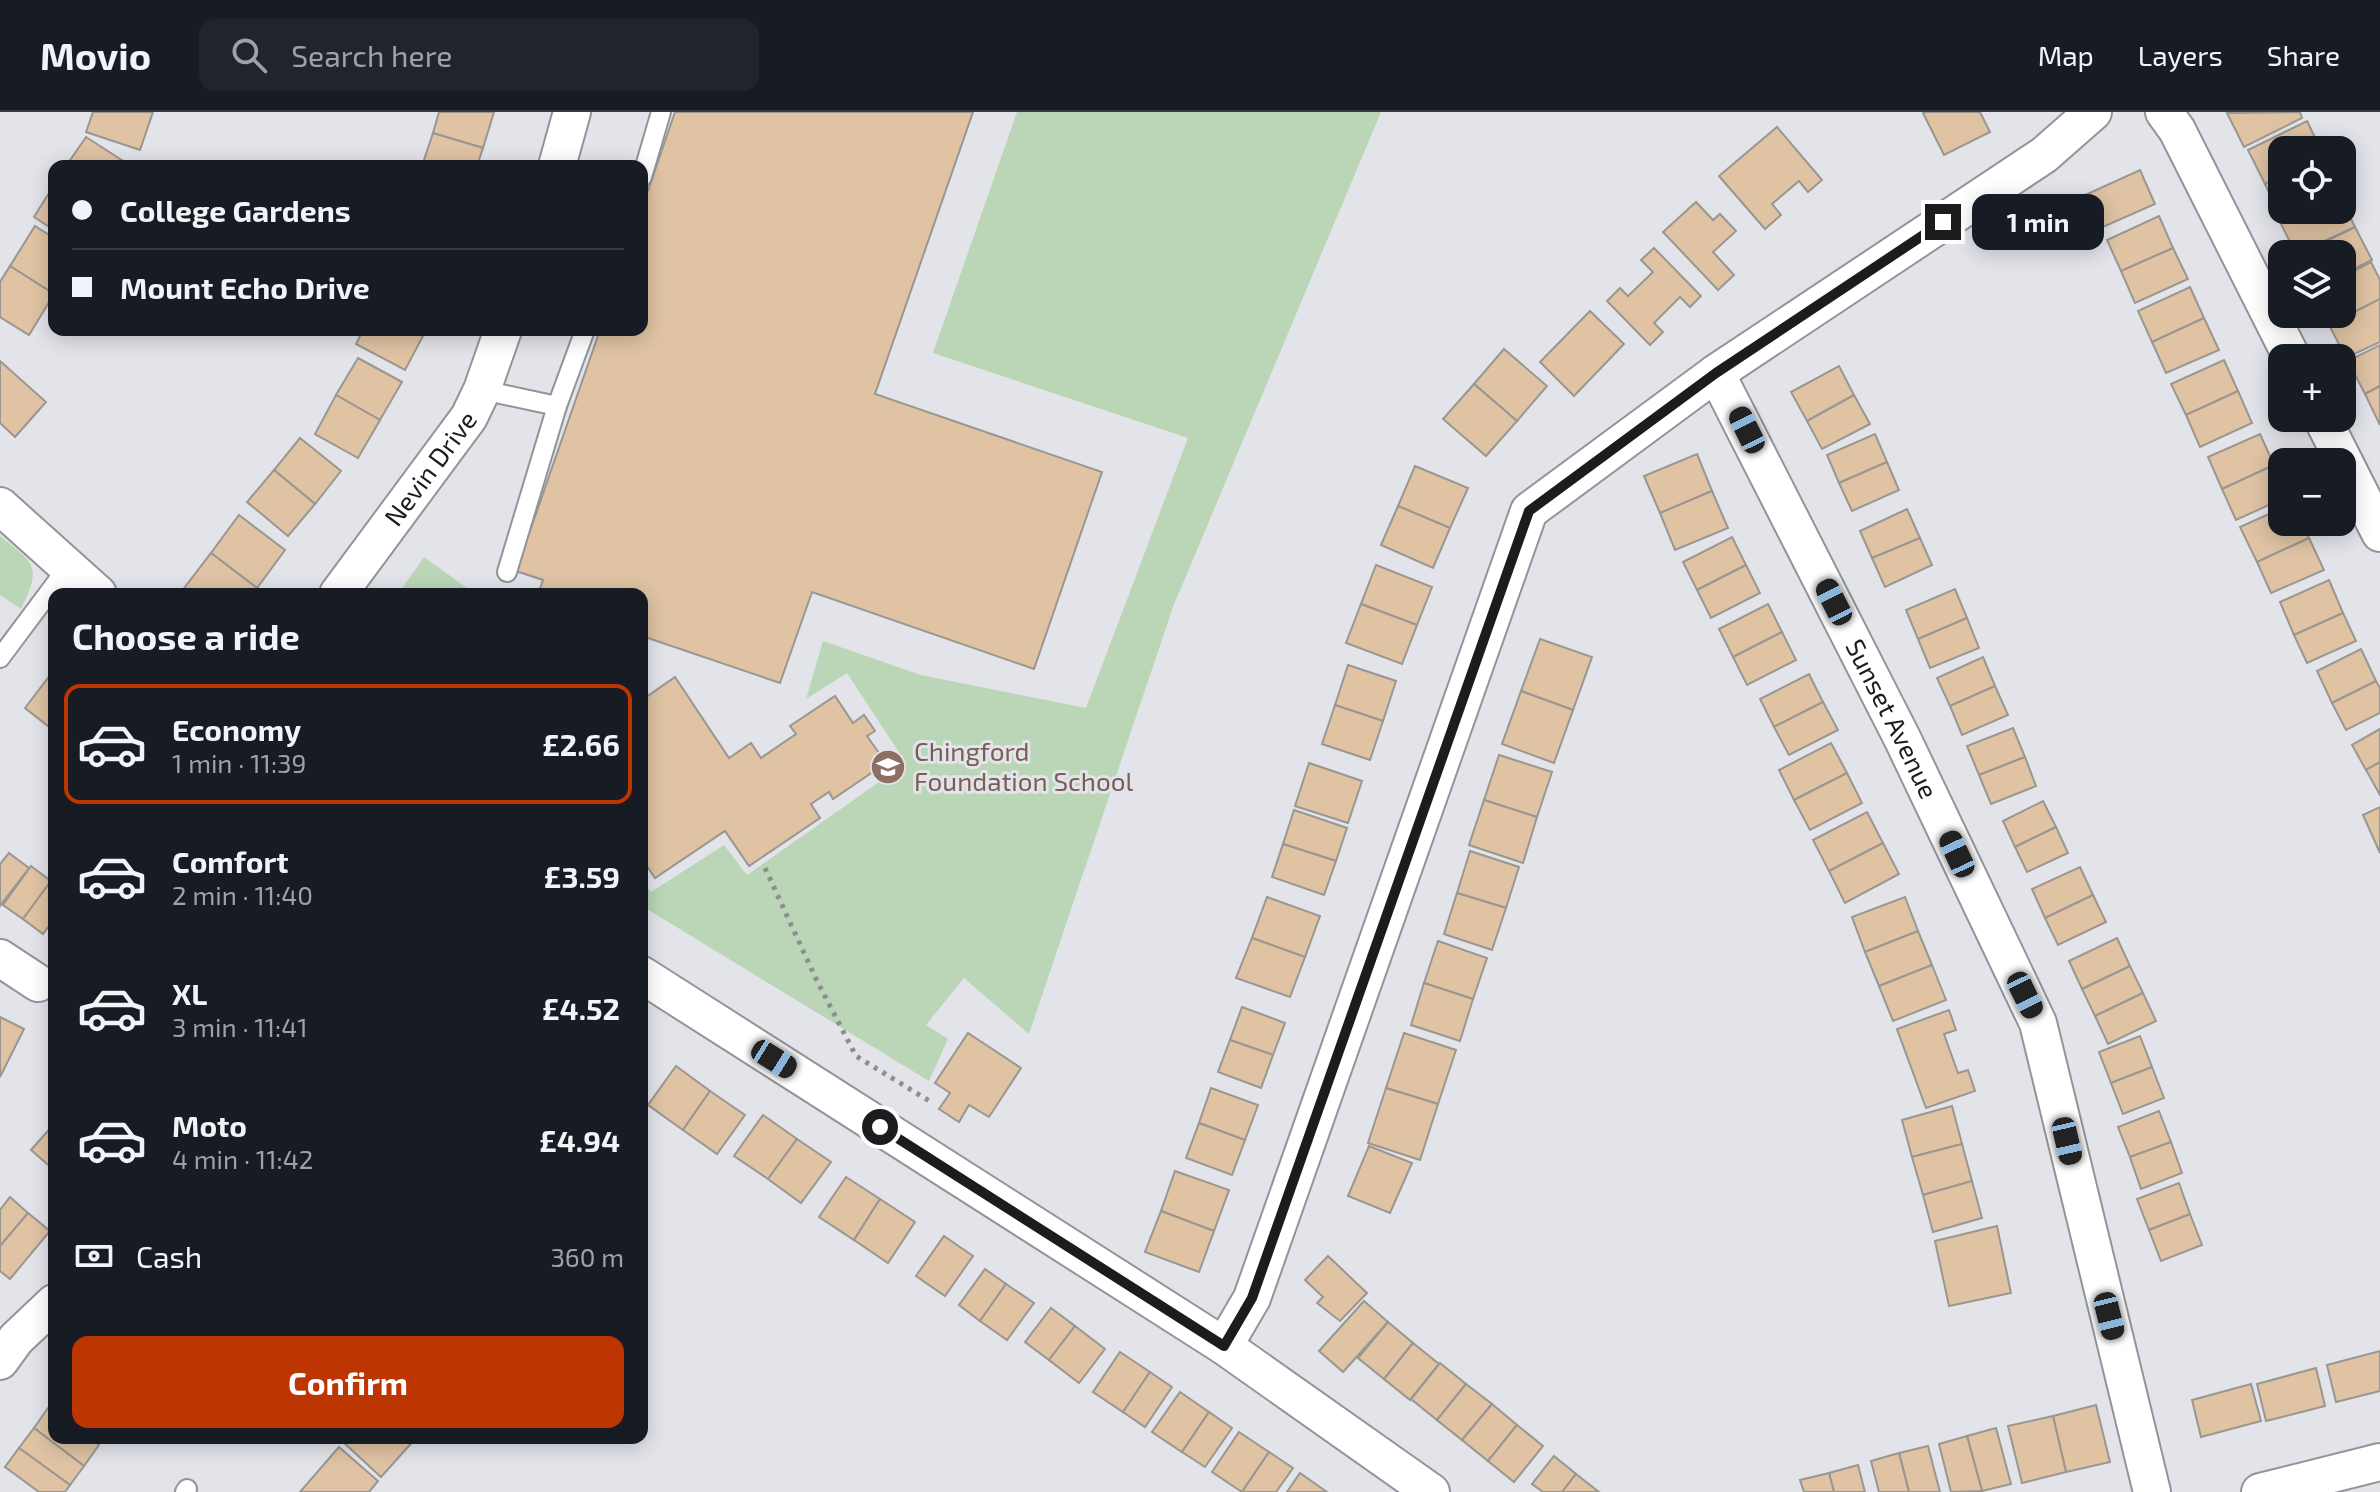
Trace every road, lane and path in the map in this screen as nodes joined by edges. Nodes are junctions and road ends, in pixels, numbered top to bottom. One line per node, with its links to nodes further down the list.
1 (572, 112): 5 (street)
2 (661, 112): 6 (lane)
3 (2093, 112): 10 (street)
4 (2164, 112): 9 (street)
5 (559, 160)
6 (647, 160)
7 (501, 336): 11 (street, Nevin Drive)
8 (583, 336): 12 (lane)
9 (2285, 344)
10 (1716, 373): 30 (street); 33 (street, Sunset Avenue)
11 (482, 390): 12 (lane); 20 (street, Nevin Drive)
12 (557, 406): 17 (lane)
13 (2329, 432): 15 (street)
14 (0, 506): 16 (street)
15 (2380, 533)
16 (68, 567): 18 (lane); 19 (street)
17 (507, 572)
18 (52, 588)
19 (91, 588)
20 (342, 588)
21 (48, 594): 22 (lane)
22 (0, 658)
23 (765, 868): 27 (path)
24 (0, 958): 26 (street)
25 (648, 979): 30 (street)
26 (38, 983)
27 (931, 1102)
28 (48, 1308): 29 (street)
29 (5, 1342)
30 (1224, 1346): 32 (street)
31 (2380, 1462): 34 (street)
32 (1431, 1492)
33 (2152, 1492)
34 (2260, 1492)

